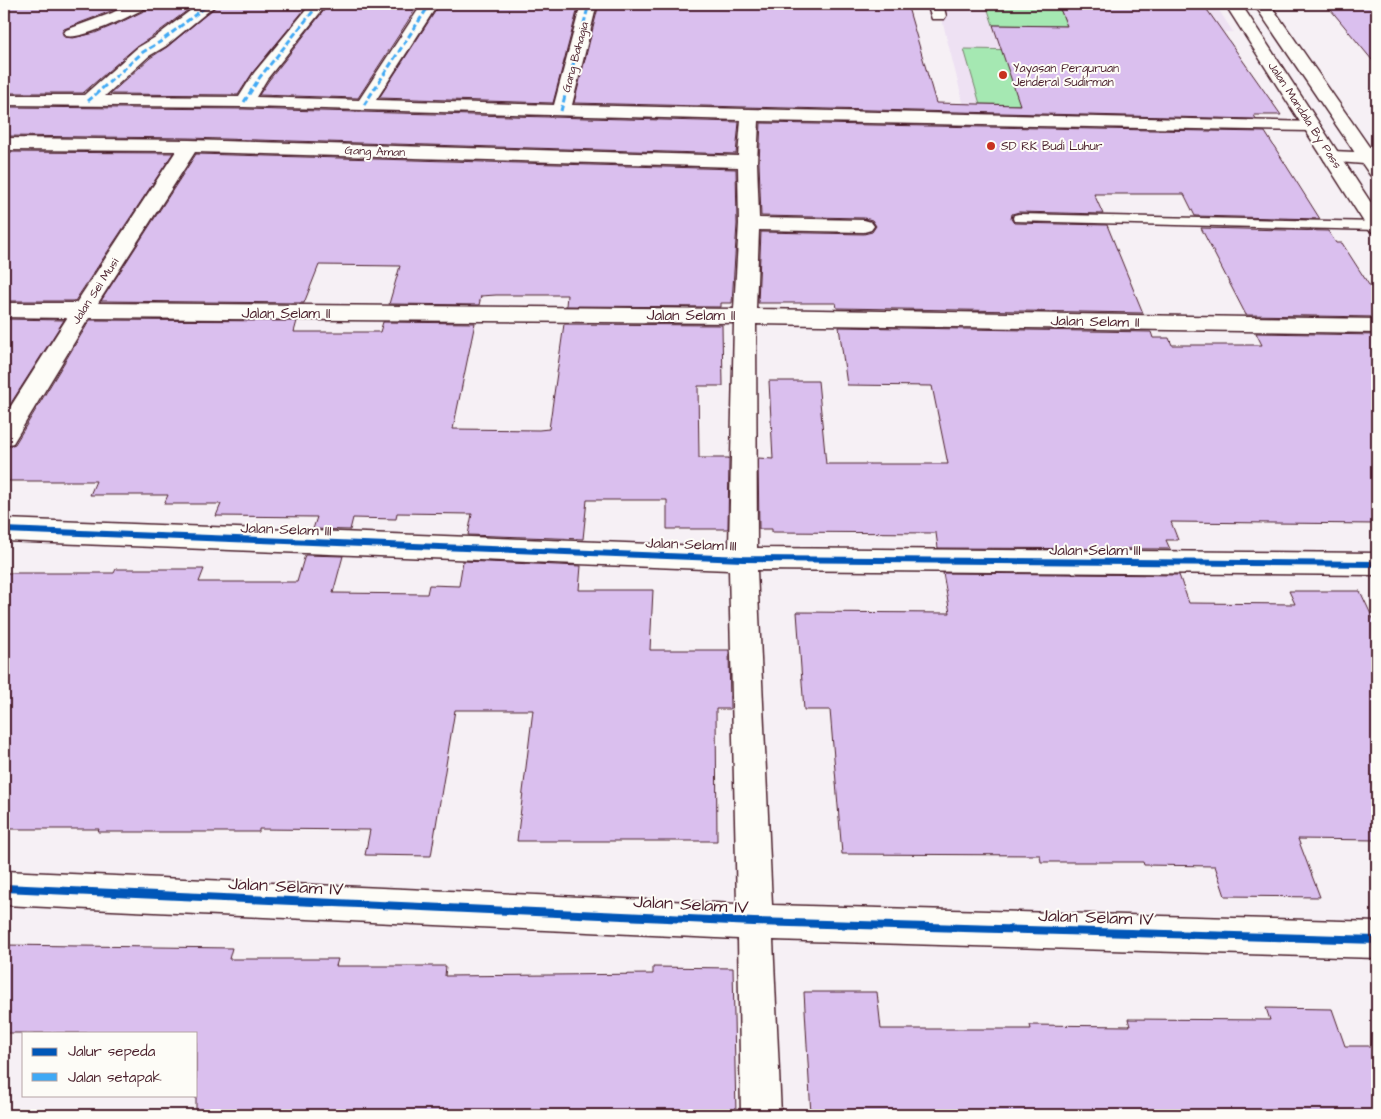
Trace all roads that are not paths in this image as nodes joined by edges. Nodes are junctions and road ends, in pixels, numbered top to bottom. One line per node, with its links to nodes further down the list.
1 (141, 4): 8 (street)
2 (209, 4): 10 (street)
3 (319, 4): 11 (street)
4 (430, 4): 12 (street)
5 (589, 4): 13 (street, Gang Bahagia)
6 (1233, 4): 15 (street, Jalan Mandala By Pass)
7 (1262, 4): 20 (street, Jalan Mandala By Pass)
8 (72, 33)
9 (4, 100): 10 (street)
10 (88, 101): 11 (street)
11 (244, 102): 12 (street)
12 (364, 105): 13 (street)
13 (561, 111): 14 (street)
14 (750, 115): 15 (street); 19 (street)
15 (1311, 126): 18 (street, Jalan Mandala By Pass)
16 (4, 144): 17 (street, Gang Aman)
17 (189, 146): 19 (street, Gang Aman); 26 (street, Jalan Sei Musi)
18 (1332, 158): 20 (street); 24 (street, Jalan Mandala By Pass)
19 (747, 162): 22 (street)
20 (1374, 163)
21 (1019, 218): 24 (lane)
22 (749, 224): 23 (street); 27 (street)
23 (864, 226)
24 (1377, 226)
25 (4, 310): 26 (street, Jalan Selam II)
26 (82, 311): 27 (street, Jalan Selam II); 29 (street, Jalan Sei Musi)
27 (745, 316): 28 (street, Jalan Selam II); 31 (street)
28 (1377, 326)
29 (4, 437)
30 (4, 530): 31 (street, Jalan Selam III)
31 (743, 559): 32 (street, Jalan Selam III); 34 (street)
32 (1377, 564)
33 (4, 888): 34 (street, Jalan Selam IV)
34 (754, 922): 35 (street, Jalan Selam IV); 36 (street)
35 (1377, 940)
36 (761, 1115)

